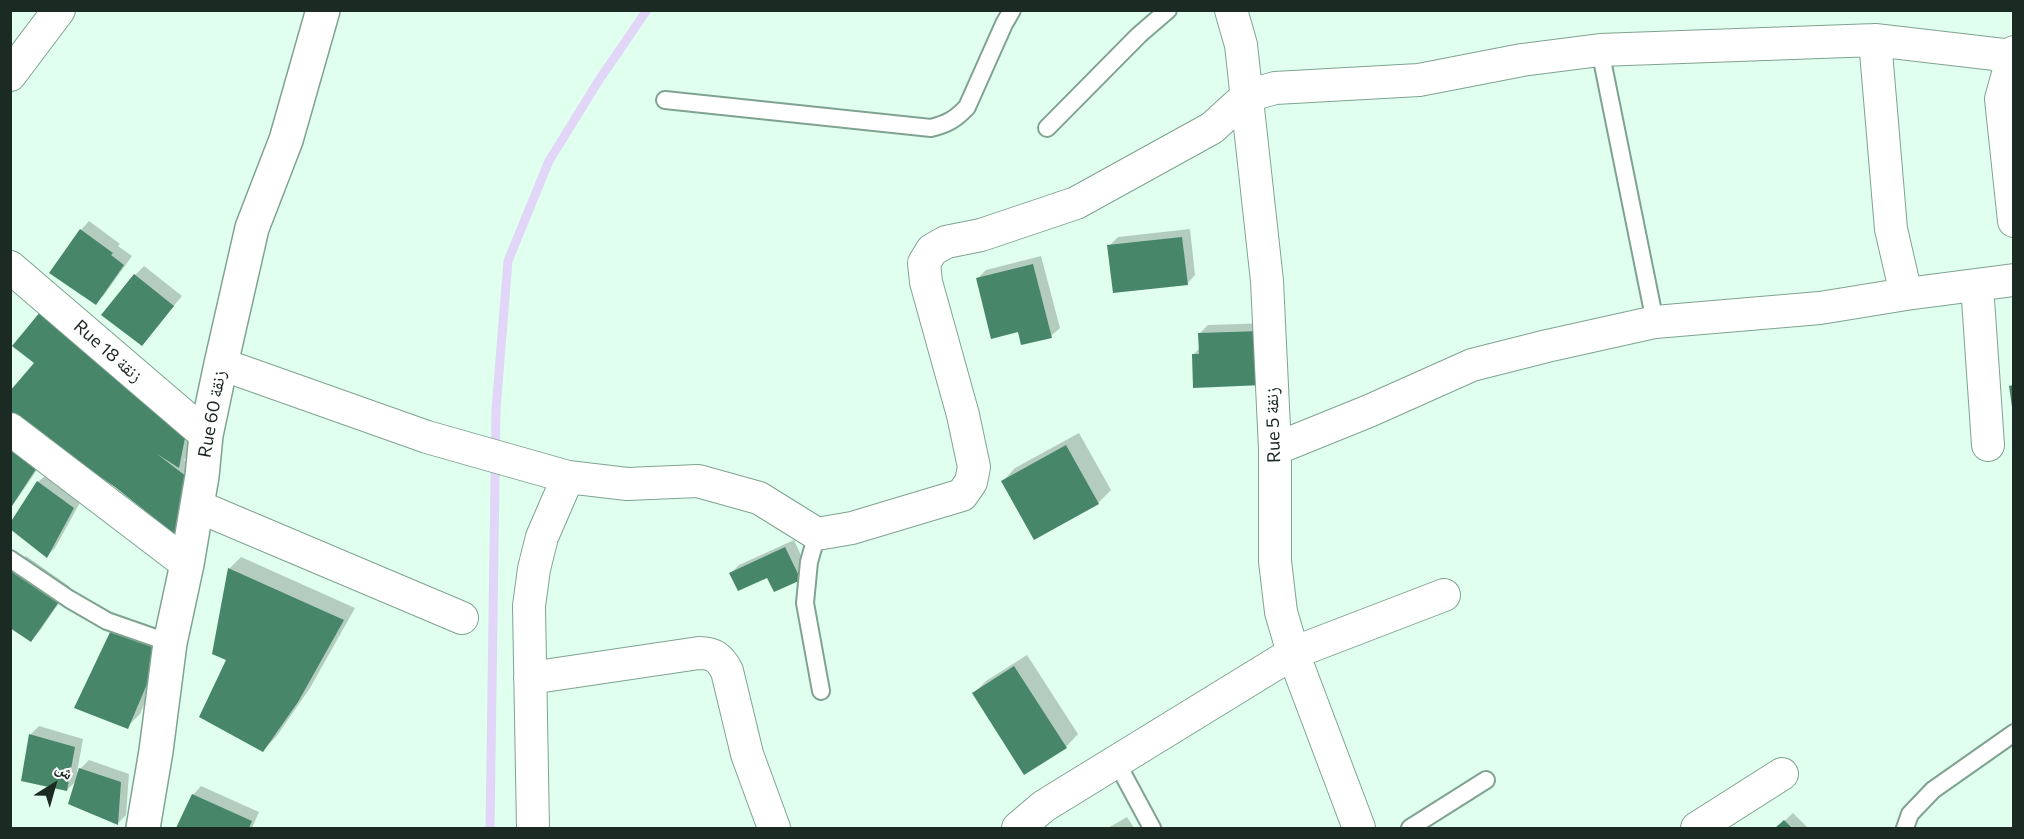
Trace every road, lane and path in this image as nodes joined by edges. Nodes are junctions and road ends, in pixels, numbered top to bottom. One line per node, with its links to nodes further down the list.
1 (59, 10): 9 (street)
2 (323, 10): 19 (street, Rue 60 زنقة)
3 (1012, 10): 11 (lane)
4 (1168, 10): 12 (lane)
5 (1231, 10): 10 (street, Rue 5 زنقة)
6 (1875, 40): 7 (street); 8 (street); 17 (street)
7 (1600, 51): 10 (street); 18 (lane)
8 (2013, 54): 13 (street)
9 (10, 75)
10 (1247, 96): 23 (street, Rue 5 زنقة); 26 (street)
11 (665, 100)
12 (1047, 128)
13 (2013, 221)
14 (10, 267): 21 (street, Rue 18 زنقة)
15 (2013, 280): 16 (street)
16 (1977, 285): 17 (street); 22 (street)
17 (1906, 294): 18 (street)
18 (1655, 322): 23 (street)
19 (221, 364): 21 (street, Rue 60 زنقة); 24 (street)
20 (10, 429): 28 (street)
21 (206, 435): 25 (street, Rue 60 زنقة)
22 (1988, 445)
23 (1275, 449): 32 (street, Rue 5 زنقة)
24 (560, 475): 26 (street); 33 (street)
25 (197, 507): 28 (street, Rue 60 زنقة); 30 (street)
26 (817, 534): 34 (lane)
27 (10, 559): 31 (lane)
28 (187, 564): 31 (street, Rue 60 زنقة)
29 (1444, 595): 32 (street)
30 (462, 618)
31 (170, 643): 39 (street, Rue 60 زنقة)
32 (1293, 653): 36 (street); 44 (street, Rue 5 زنقة)
33 (530, 678): 40 (street); 41 (street)
34 (821, 691)
35 (2013, 732): 47 (lane)
36 (1116, 763): 42 (street); 43 (lane)
37 (1782, 774): 46 (street)
38 (1486, 780): 45 (lane)
39 (143, 828)
40 (533, 828)
41 (774, 828)
42 (1018, 828)
43 (1152, 828)
44 (1359, 828)
45 (1410, 828)
46 (1697, 828)
47 (1905, 828)

